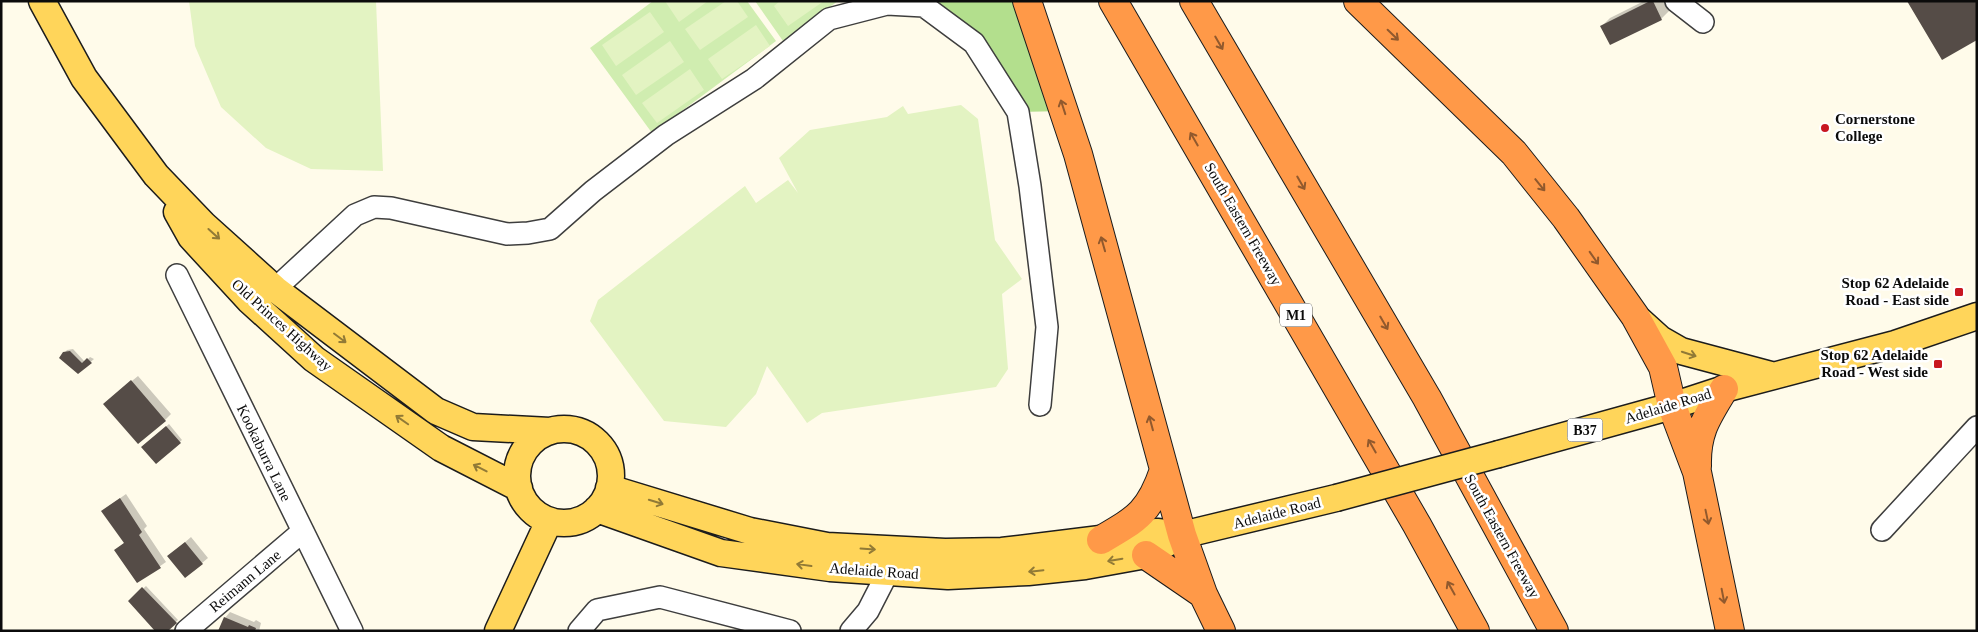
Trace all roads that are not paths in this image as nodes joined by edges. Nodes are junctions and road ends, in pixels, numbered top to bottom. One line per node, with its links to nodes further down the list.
1 (42, 1): 8 (main road, Old Princes Highway)
2 (1026, 1): 19 (highway, one-way to 2)
3 (1113, 1): 38 (highway, South Eastern Freeway / M1, one-way to 3)
4 (1194, 1): 39 (highway, South Eastern Freeway, one-way to 39)
5 (1358, 1): 11 (highway, one-way to 11)
6 (1676, 1): 7 (street)
7 (1703, 22)
8 (156, 174): 10 (main road, Old Princes Highway, one-way to 10); 21 (main road, Old Princes Highway, one-way to 8)
9 (176, 275): 25 (street, Kookaburra Lane)
10 (275, 289): 15 (street); 18 (main road, Old Princes Highway, one-way to 18)
11 (1635, 316): 13 (main road, one-way to 13); 16 (highway)
12 (1977, 316): 13 (main road, Adelaide Road / B37)
13 (1774, 376): 14 (main road, Adelaide Road / B37)
14 (1724, 389): 16 (main road, Adelaide Road / B37); 20 (highway)
15 (1040, 404)
16 (1672, 406): 20 (highway); 26 (main road, Adelaide Road / B37, bridge)
17 (1977, 427): 24 (street)
18 (550, 431): 21 (main road); 22 (main road)
19 (1164, 470): 26 (highway); 27 (highway)
20 (1697, 472): 40 (highway, one-way to 40)
21 (519, 488): 23 (main road)
22 (603, 498): 23 (main road); 27 (main road, Adelaide Road / B37, one-way to 27); 29 (main road, Adelaide Road / B37, one-way to 22)
23 (549, 521): 33 (main road)
24 (1882, 530)
25 (303, 531): 31 (street, Reimann Lane); 32 (street, Kookaburra Lane)
26 (1182, 535): 27 (main road, Adelaide Road / B37); 28 (main road, Adelaide Road / B37); 30 (highway)
27 (1101, 540)
28 (1146, 555): 29 (main road, Adelaide Road / B37, one-way to 29); 30 (highway)
29 (888, 572): 36 (street)
30 (1203, 594): 37 (highway)
31 (186, 631)
32 (352, 631)
33 (498, 631)
34 (579, 631): 35 (street)
35 (790, 631)
36 (851, 631)
37 (1222, 631)
38 (1475, 631)
39 (1554, 631)
40 (1730, 631)

